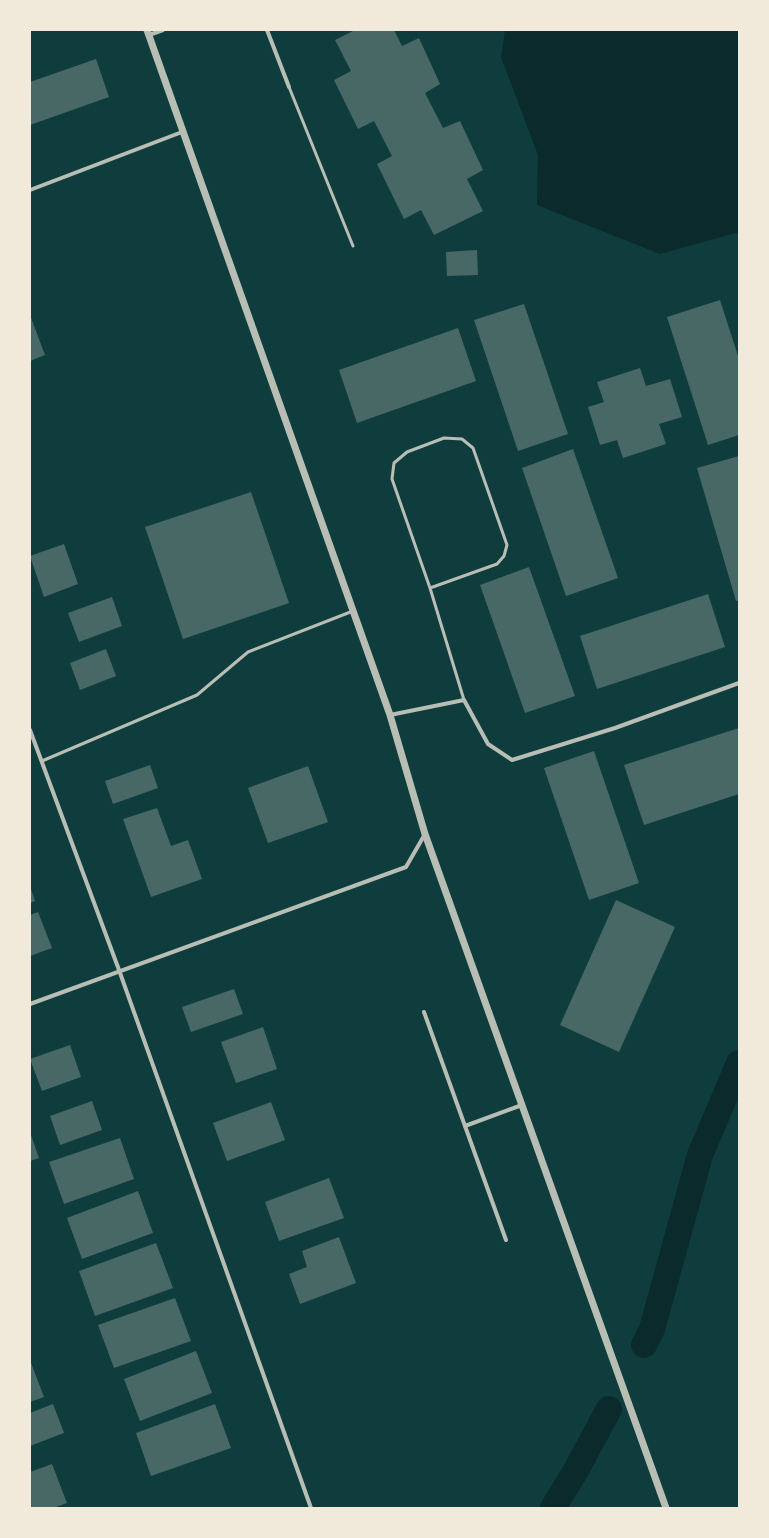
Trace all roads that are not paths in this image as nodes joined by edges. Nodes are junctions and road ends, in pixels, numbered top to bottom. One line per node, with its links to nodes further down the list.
1 (164, 30): 3 (street)
2 (267, 30): 4 (street)
3 (148, 33): 5 (street)
4 (289, 87): 7 (lane)
5 (182, 132): 6 (street); 9 (street)
6 (30, 190)
7 (353, 246)
8 (430, 588): 8 (lane); 11 (lane)
9 (353, 611): 12 (street); 14 (lane)
10 (739, 683): 11 (street)
11 (464, 700): 12 (street)
12 (390, 715): 15 (street)
13 (30, 730): 14 (street)
14 (42, 762): 16 (street)
15 (425, 834): 16 (street); 19 (street)
16 (119, 970): 17 (street); 22 (street)
17 (30, 1004)
18 (424, 1012): 20 (street)
19 (522, 1105): 20 (street); 23 (street)
20 (465, 1126): 21 (street)
21 (506, 1240)
22 (311, 1508)
23 (666, 1508)

